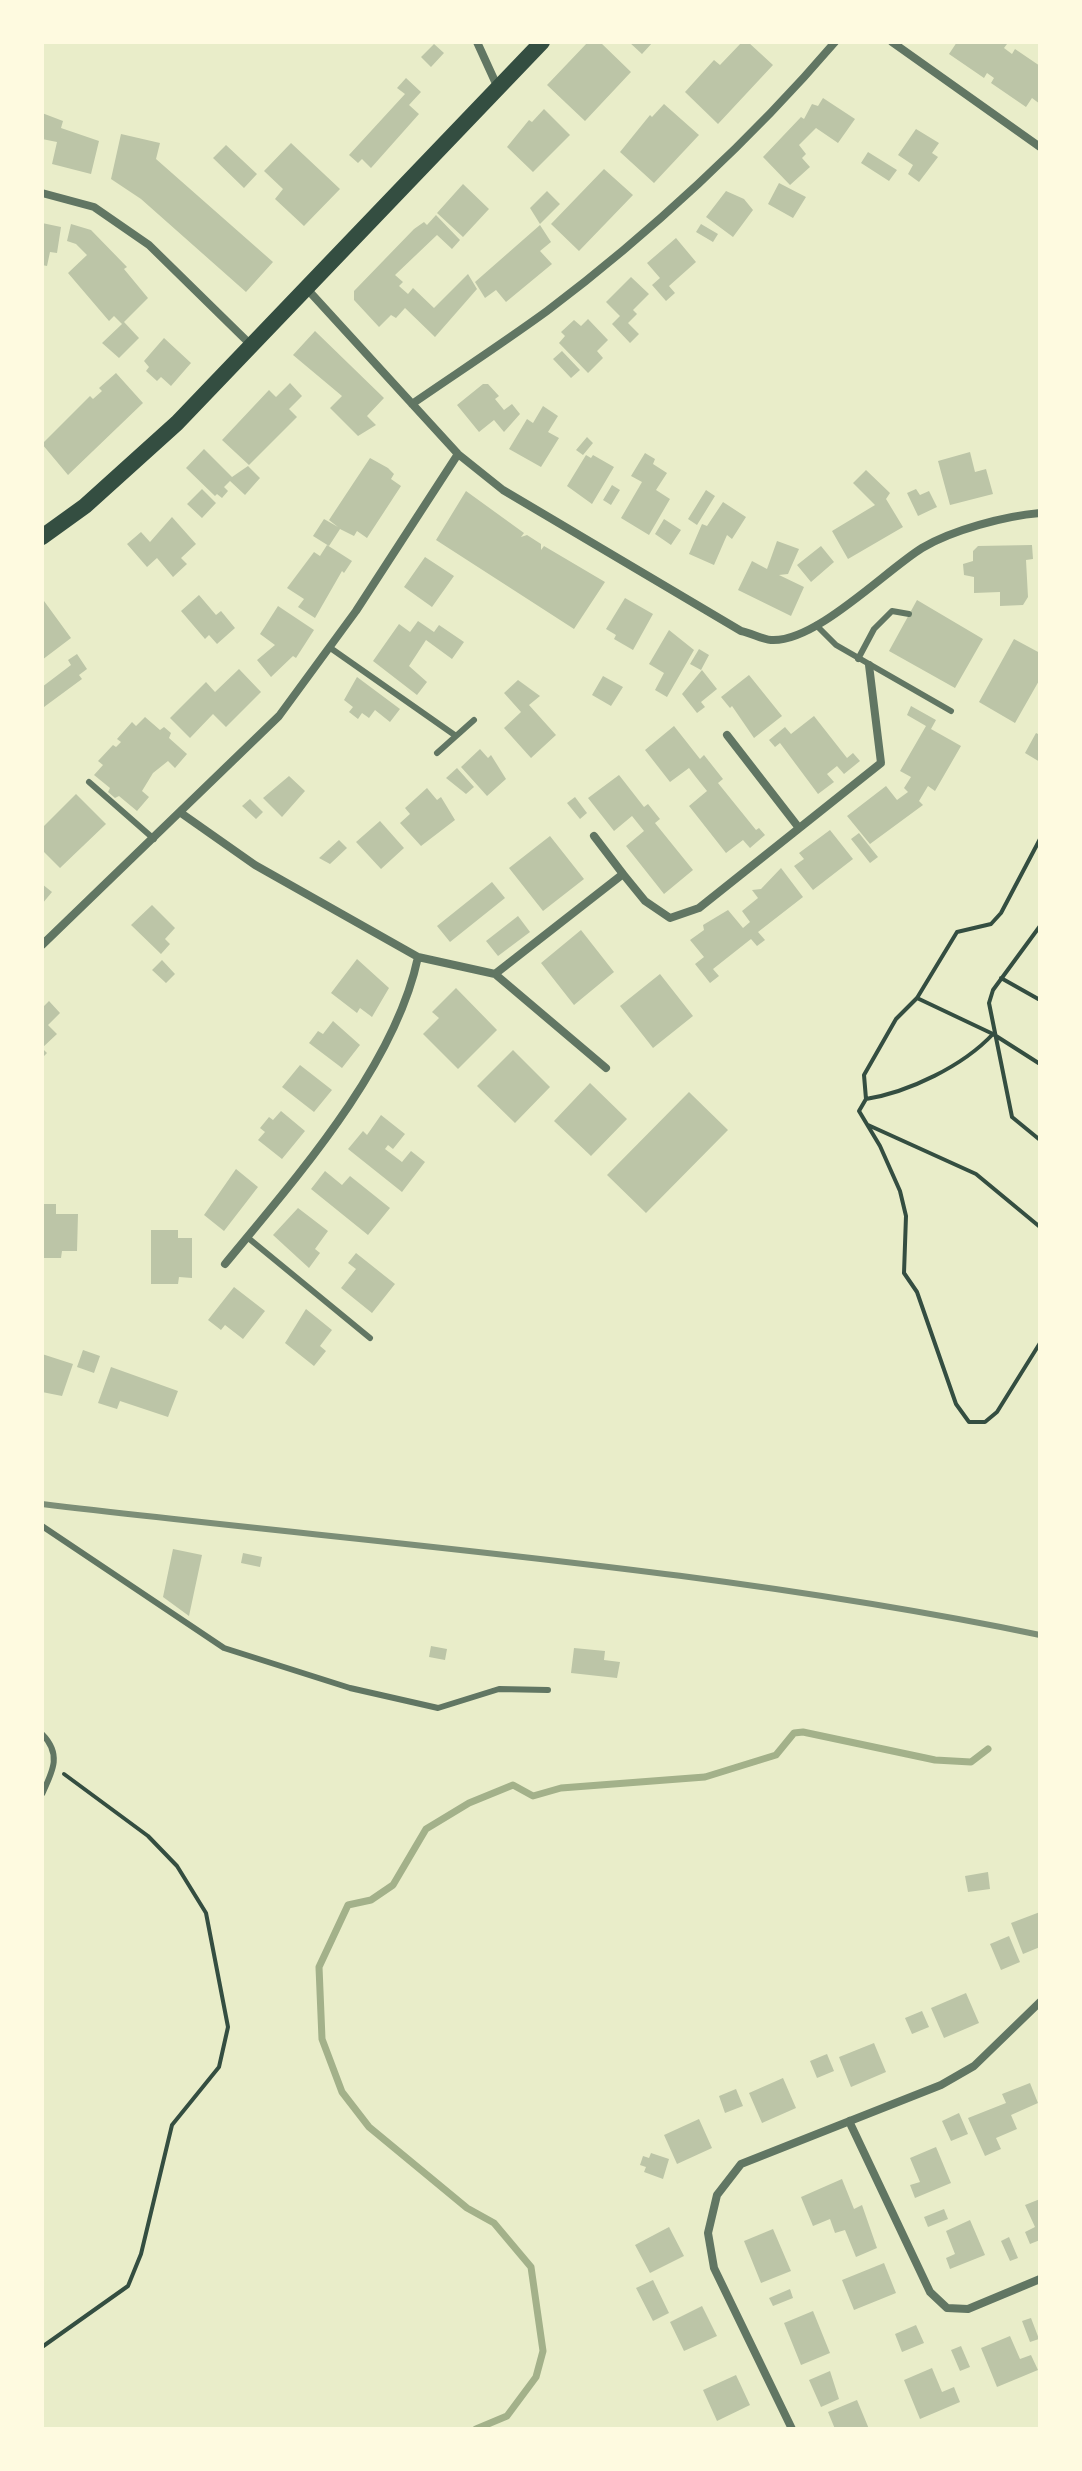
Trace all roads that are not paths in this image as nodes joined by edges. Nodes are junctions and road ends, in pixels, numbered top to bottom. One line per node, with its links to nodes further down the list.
1 (477, 42): 5 (street)
2 (542, 42): 5 (main road)
3 (835, 42): 10 (street)
4 (892, 42): 6 (street)
5 (498, 88): 8 (main road)
6 (1040, 147)
7 (42, 193): 9 (street)
8 (308, 290): 9 (main road); 10 (street)
9 (252, 346): 13 (main road)
10 (412, 404): 11 (street)
11 (458, 454): 15 (street); 16 (street)
12 (1040, 513): 15 (street)
13 (42, 537)
14 (909, 614): 17 (lane)
15 (816, 625): 17 (lane)
16 (329, 647): 22 (lane); 25 (street)
17 (858, 659): 18 (lane)
18 (869, 665): 19 (lane); 26 (street)
19 (951, 711)
20 (474, 720): 22 (lane)
21 (727, 735): 26 (street)
22 (456, 736): 23 (lane)
23 (437, 753)
24 (89, 782): 28 (lane)
25 (181, 813): 28 (street); 31 (street)
26 (799, 828): 29 (street)
27 (594, 836): 29 (street)
28 (154, 839): 30 (street)
29 (623, 874): 32 (street)
30 (42, 945)
31 (418, 957): 32 (street); 34 (street)
32 (495, 974): 33 (street)
33 (606, 1068)
34 (247, 1237): 35 (street); 36 (lane)
35 (225, 1264)
36 (370, 1338)
37 (42, 1526): 38 (lane)
38 (548, 1690)
39 (42, 1734): 40 (lane)
40 (42, 1794)
41 (1040, 2002): 42 (street)
42 (849, 2121): 43 (street); 44 (street)
43 (1040, 2279)
44 (792, 2429)

